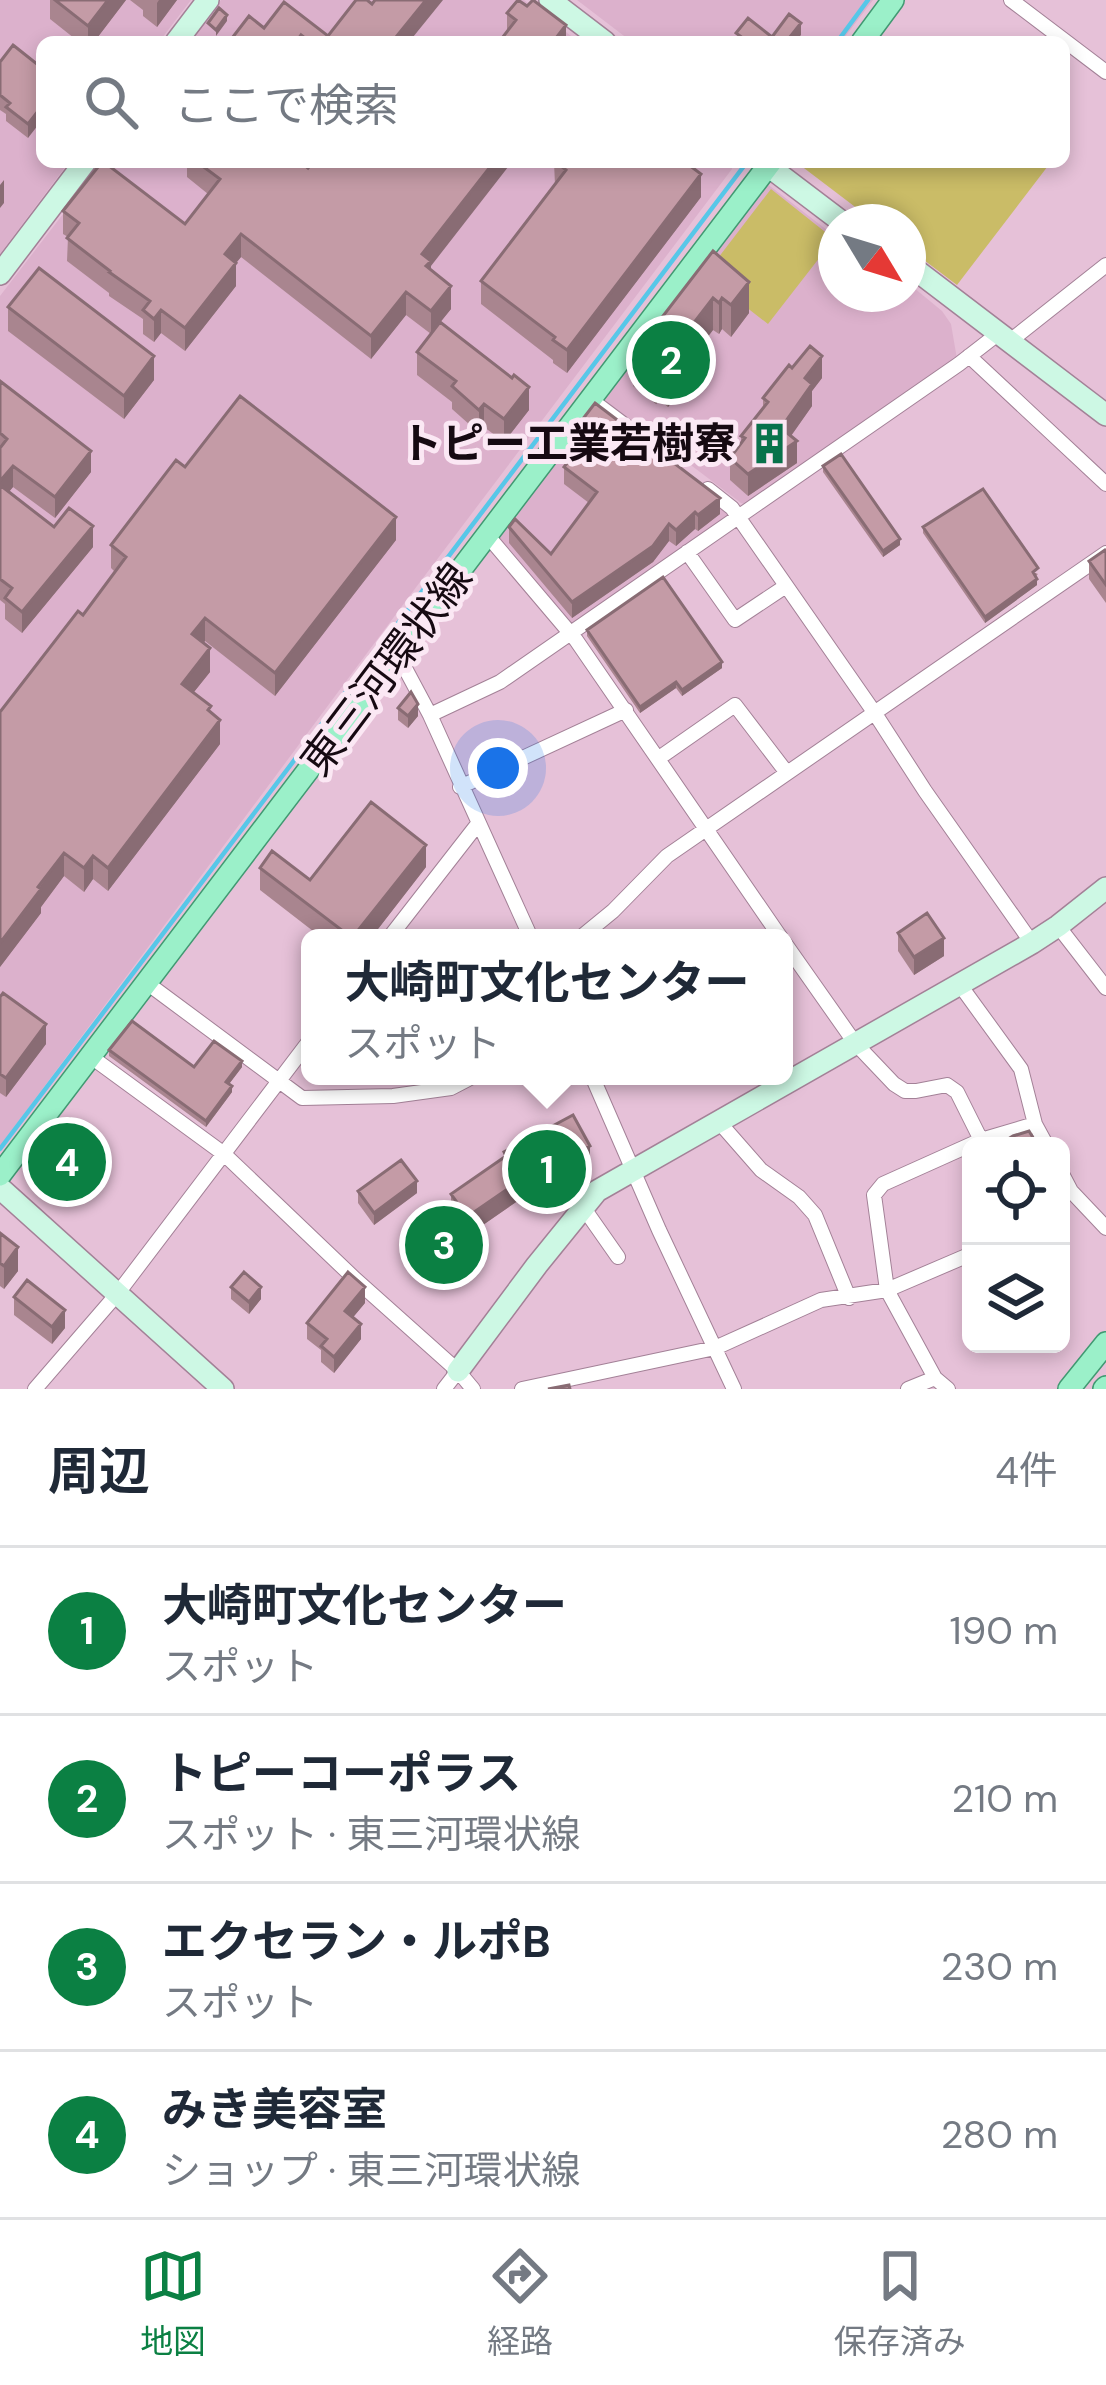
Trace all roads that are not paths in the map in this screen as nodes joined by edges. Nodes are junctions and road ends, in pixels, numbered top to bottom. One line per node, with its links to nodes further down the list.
1 (208, 0): 5 (street)
2 (550, 0): 6 (street)
3 (893, 0): 7 (main road)
4 (1011, 0): 8 (street)
5 (181, 36)
6 (597, 36)
7 (866, 36)
8 (1059, 36)
9 (1070, 44): 10 (street)
10 (1106, 71)
11 (80, 168): 16 (street)
12 (764, 168): 20 (main road, 東三河環状線)
13 (774, 168): 14 (street)
14 (819, 204)
15 (1106, 265): 18 (street)
16 (0, 274)
17 (926, 278): 18 (street)
18 (1004, 337): 19 (street); 21 (street)
19 (969, 356): 24 (street); 25 (street)
20 (590, 398): 22 (street); 26 (main road, 東三河環状線)
21 (1106, 416)
22 (679, 467)
23 (697, 480): 25 (street)
24 (1106, 484)
25 (738, 516): 27 (street); 29 (street)
26 (487, 535): 30 (street); 31 (main road, 東三河環状線)
27 (687, 552): 29 (street); 30 (street)
28 (1106, 553): 33 (street)
29 (786, 586): 33 (street)
30 (569, 633): 32 (street); 34 (street)
31 (398, 655): 34 (street); 48 (main road, 東三河環状線)
32 (626, 710): 35 (street); 37 (street)
33 (874, 712): 36 (street); 46 (street)
34 (430, 716): 37 (street)
35 (658, 758): 36 (street); 39 (street)
36 (787, 773): 39 (street)
37 (460, 787): 38 (street)
38 (477, 825): 42 (street); 43 (street)
39 (705, 828): 44 (street); 45 (street)
40 (1106, 888): 41 (street)
41 (1058, 926): 46 (street); 50 (street)
42 (396, 929)
43 (527, 929)
44 (591, 929)
45 (775, 929)
46 (1032, 943): 49 (street)
47 (793, 954): 51 (street)
48 (147, 983): 53 (main road, 東三河環状線); 55 (street)
49 (960, 985): 51 (street); 60 (street)
50 (1106, 988)
51 (855, 1043): 54 (street); 61 (street)
52 (301, 1052): 55 (street)
53 (90, 1056): 65 (street); 67 (main road, 東三河環状線)
54 (793, 1079)
55 (278, 1081): 56 (street); 65 (street)
56 (457, 1085)
57 (596, 1085): 66 (street)
58 (783, 1085): 59 (street)
59 (719, 1122): 66 (street); 76 (street)
60 (1035, 1124): 62 (street); 63 (street)
61 (980, 1137)
62 (991, 1137)
63 (1042, 1137)
64 (962, 1149): 74 (street)
65 (224, 1154): 75 (street); 80 (street)
66 (634, 1169): 70 (street); 78 (street)
67 (0, 1175)
68 (0, 1188): 75 (street)
69 (1070, 1197): 71 (street)
70 (583, 1207): 72 (street); 80 (street)
71 (1106, 1228)
72 (618, 1257)
73 (962, 1258): 74 (street)
74 (887, 1290): 76 (street); 79 (street)
75 (118, 1293): 81 (street); 82 (street)
76 (849, 1298): 78 (street)
77 (1106, 1343): 88 (main road)
78 (715, 1348): 84 (street); 85 (street)
79 (935, 1378): 86 (street); 87 (street)
80 (451, 1380): 83 (street)
81 (35, 1389)
82 (223, 1389)
83 (473, 1389)
84 (522, 1389)
85 (734, 1389)
86 (908, 1389)
87 (948, 1389)
88 (1069, 1389)

